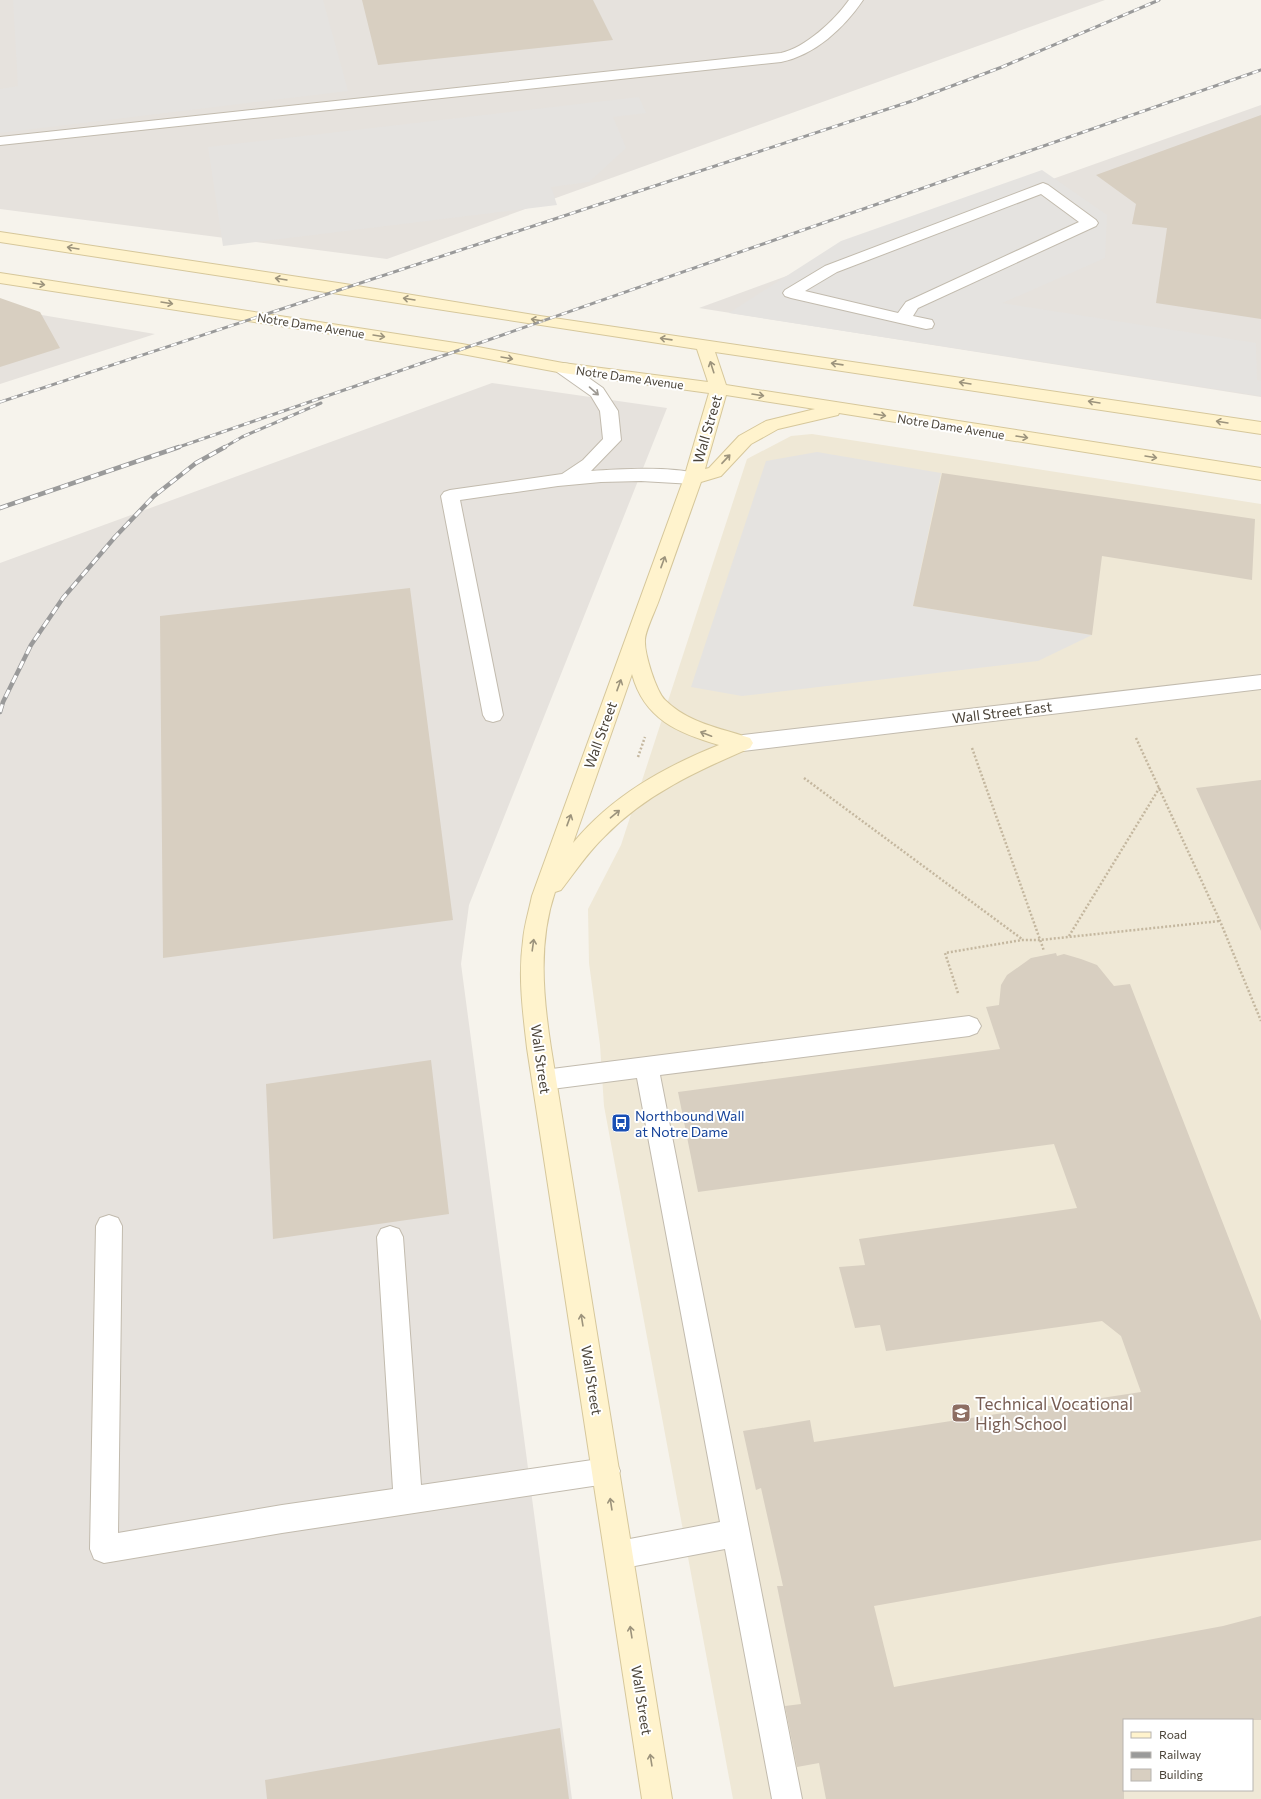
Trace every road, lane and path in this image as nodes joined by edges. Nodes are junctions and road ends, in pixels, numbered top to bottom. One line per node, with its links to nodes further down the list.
1 (856, 0): 2 (street)
2 (0, 141)
3 (0, 237): 7 (main road, one-way to 3)
4 (0, 278): 8 (main road, Notre Dame Avenue, one-way to 8)
5 (902, 318): 5 (street); 6 (street)
6 (926, 324)
7 (704, 345): 9 (main road, Wall Street, one-way to 7); 11 (main road, one-way to 7)
8 (563, 368): 9 (main road, Notre Dame Avenue); 14 (street, one-way to 14)
9 (719, 389): 10 (main road, Notre Dame Avenue, one-way to 10); 13 (main road, Wall Street)
10 (842, 409): 12 (main road, Notre Dame Avenue, one-way to 12); 13 (main road, one-way to 10)
11 (1261, 428)
12 (1261, 474)
13 (693, 478): 14 (street); 15 (main road, Wall Street, one-way to 13)
14 (566, 480): 17 (street)
15 (635, 640): 21 (main road, one-way to 15); 25 (main road, Wall Street, one-way to 15)
16 (1261, 682): 18 (street, Wall Street East)
17 (493, 715)
18 (962, 716): 21 (street, Wall Street East); 29 (path)
19 (647, 731): 22 (path)
20 (1136, 738): 24 (path)
21 (743, 744): 25 (main road, one-way to 21)
22 (636, 761)
23 (804, 778): 28 (path)
24 (1160, 787): 26 (path); 27 (path)
25 (543, 896): 34 (main road, Wall Street, one-way to 25)
26 (1220, 921): 27 (path); 31 (path)
27 (1068, 936): 29 (path)
28 (1022, 940): 29 (path); 32 (path)
29 (1040, 940): 30 (path)
30 (1044, 951)
31 (1261, 1021)
32 (969, 1026): 33 (street)
33 (646, 1068): 34 (street); 39 (street)
34 (544, 1080): 37 (main road, Wall Street, one-way to 34)
35 (109, 1226): 38 (street)
36 (390, 1237): 38 (street)
37 (606, 1471): 38 (street); 40 (main road, Wall Street, one-way to 37)
38 (408, 1500)
39 (736, 1533): 40 (street); 42 (street)
40 (619, 1555): 41 (main road, Wall Street, one-way to 40)
41 (657, 1799)
42 (787, 1799)

